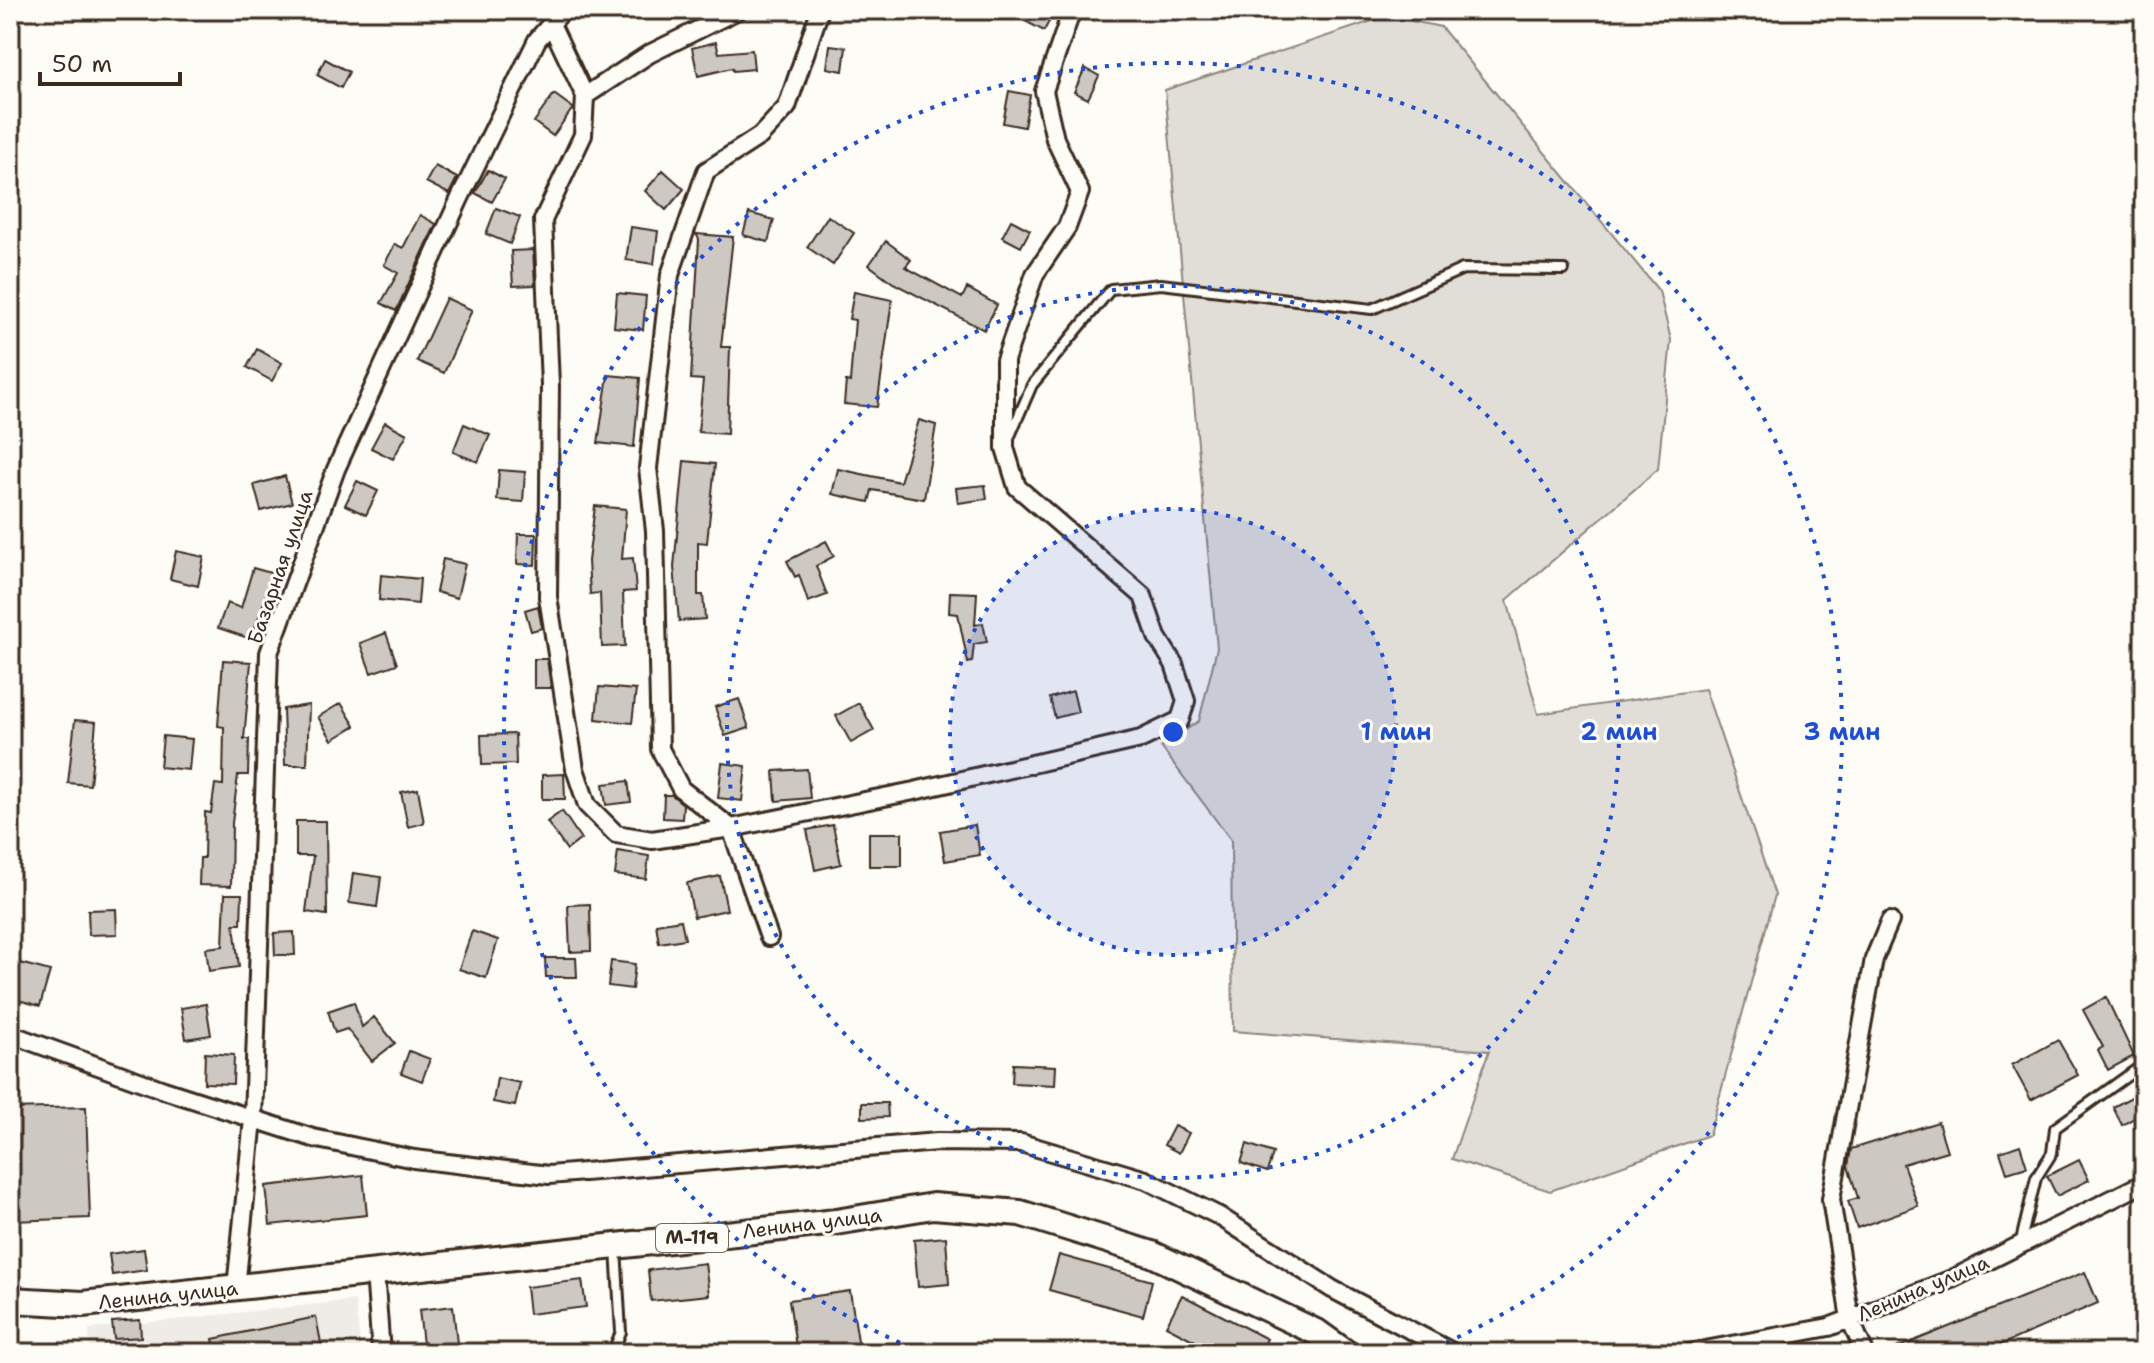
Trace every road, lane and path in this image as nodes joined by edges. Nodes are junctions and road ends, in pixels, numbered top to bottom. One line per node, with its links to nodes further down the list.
1 (563, 10): 5 (street, Базарная улица)
2 (738, 10): 6 (street)
3 (820, 10): 9 (street)
4 (1072, 10): 8 (street)
5 (551, 24): 6 (street); 14 (street, Базарная улица)
6 (585, 96): 9 (street)
7 (1564, 270): 8 (lane)
8 (1005, 448): 9 (street)
9 (731, 828): 11 (street)
10 (1890, 921): 21 (street)
11 (769, 937)
12 (10, 1034): 14 (street)
13 (2144, 1064): 17 (lane)
14 (253, 1119): 19 (street, Базарная улица); 25 (street)
15 (2144, 1183): 17 (street, Ленина улица)
16 (616, 1246): 18 (main road, Ленина улица / М-119); 23 (lane); 24 (main road, Ленина улица / М-119)
17 (2019, 1246): 21 (street, Ленина улица)
18 (375, 1272): 19 (main road, Ленина улица / М-119); 22 (street)
19 (236, 1288): 20 (main road, Ленина улица / М-119)
20 (10, 1300)
21 (1850, 1319): 26 (street, Ленина улица); 27 (street)
22 (381, 1353)
23 (612, 1353)
24 (1346, 1353)
25 (1454, 1353)
26 (1689, 1353)
27 (1865, 1353)

